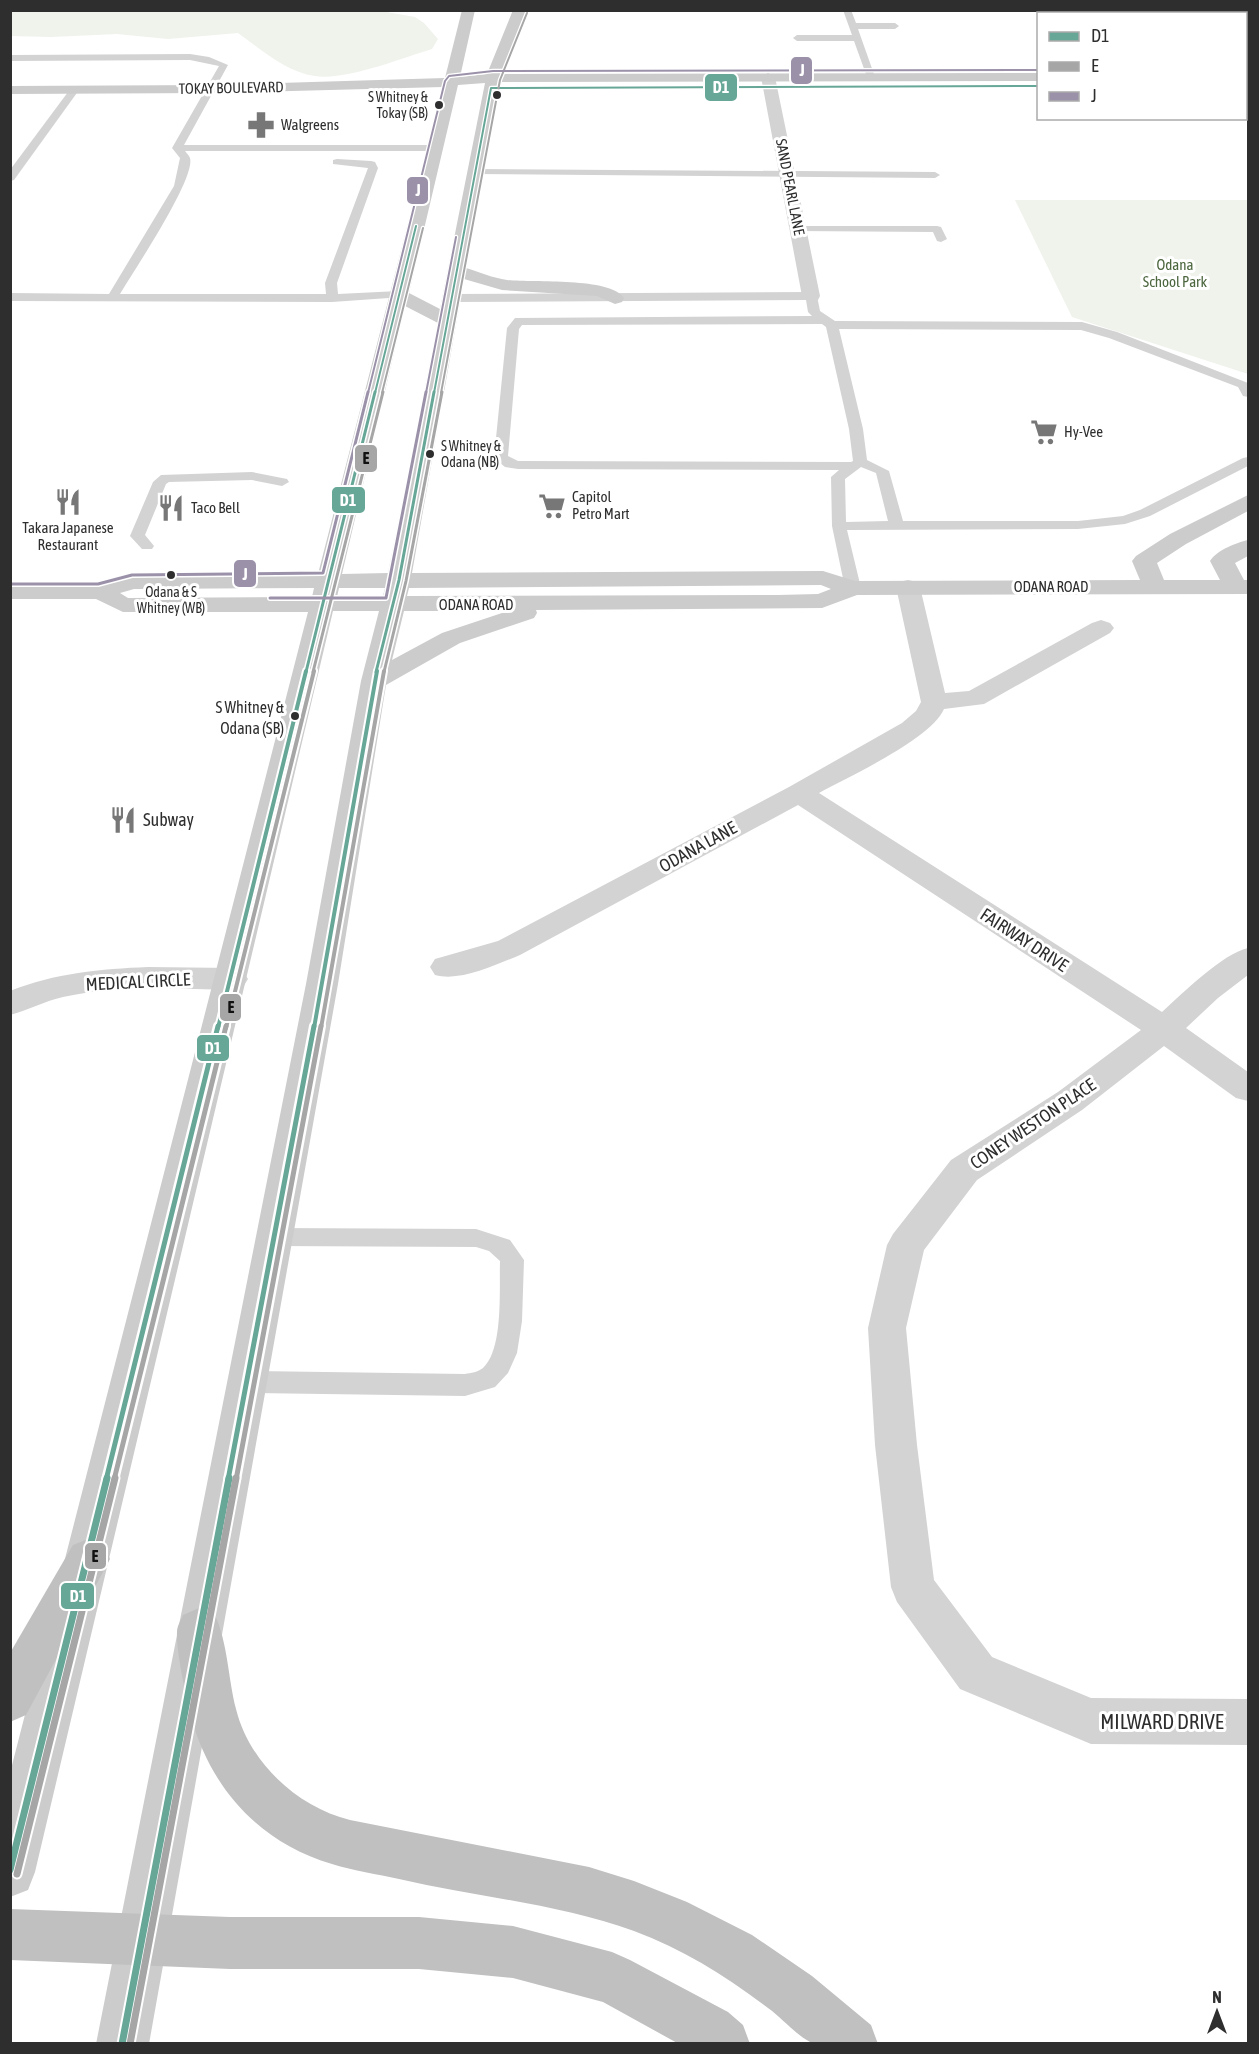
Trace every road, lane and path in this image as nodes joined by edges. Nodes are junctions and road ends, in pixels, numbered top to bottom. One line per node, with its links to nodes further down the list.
1 (470, 10): 14 (main road)
2 (520, 10): 15 (main road)
3 (847, 10): 4 (lane)
4 (853, 26): 5 (lane); 7 (lane)
5 (895, 26)
6 (797, 38): 7 (lane)
7 (857, 38): 11 (lane)
8 (10, 58): 10 (lane)
9 (194, 68): 10 (lane)
10 (220, 71): 19 (lane)
11 (871, 77): 12 (main road, TOKAY BOULEVARD); 13 (main road, TOKAY BOULEVARD)
12 (1037, 77)
13 (770, 82): 15 (main road, TOKAY BOULEVARD); 16 (main road, TOKAY BOULEVARD); 24 (street, SAND PEARL LANE)
14 (452, 83): 15 (main road, TOKAY BOULEVARD); 19 (main road, TOKAY BOULEVARD); 21 (main road)
15 (492, 83): 23 (main road)
16 (1037, 86)
17 (10, 90): 18 (main road, TOKAY BOULEVARD)
18 (74, 90): 19 (main road, TOKAY BOULEVARD); 26 (lane)
19 (211, 90): 20 (lane)
20 (177, 148): 21 (lane); 35 (lane)
21 (435, 148): 29 (main road)
22 (325, 162): 36 (lane)
23 (476, 172): 24 (lane); 30 (main road)
24 (788, 174): 25 (lane); 27 (street, SAND PEARL LANE)
25 (935, 175)
26 (10, 178)
27 (799, 229): 28 (lane); 33 (street, SAND PEARL LANE)
28 (941, 239)
29 (407, 263): 31 (main road); 38 (main road)
30 (456, 270): 37 (main road); 38 (main road)
31 (399, 296): 36 (lane); 38 (main road); 56 (main road)
32 (649, 296): 33 (lane); 37 (lane); 39 (lane)
33 (811, 296): 40 (lane)
34 (10, 297): 35 (lane)
35 (112, 298): 36 (lane)
36 (333, 298)
37 (615, 298): 38 (lane)
38 (449, 309): 50 (main road)
39 (650, 320): 40 (lane); 43 (lane)
40 (827, 322): 41 (lane); 43 (lane)
41 (1246, 388)
42 (1248, 461): 47 (lane)
43 (857, 464): 46 (lane); 47 (lane)
44 (282, 482): 48 (lane)
45 (1248, 502): 52 (main road)
46 (839, 526): 47 (lane); 54 (lane)
47 (897, 526)
48 (147, 546)
49 (1248, 547): 53 (main road)
50 (399, 580): 54 (main road, ODANA ROAD); 56 (main road, ODANA ROAD); 58 (main road)
51 (908, 587): 52 (main road, ODANA ROAD); 54 (main road, ODANA ROAD); 61 (street)
52 (1155, 587): 53 (main road, ODANA ROAD)
53 (1242, 587)
54 (853, 588): 57 (main road, ODANA ROAD)
55 (10, 592): 56 (main road, ODANA ROAD)
56 (326, 592): 58 (main road, ODANA ROAD); 65 (main road)
57 (558, 604): 58 (main road, ODANA ROAD); 60 (main road)
58 (392, 605): 60 (main road)
59 (1101, 628): 61 (street)
60 (374, 681): 69 (main road)
61 (934, 702): 62 (street, ODANA LANE)
62 (799, 793): 64 (street, ODANA LANE); 67 (street, FAIRWAY DRIVE)
63 (1248, 959): 67 (street, CONEY WESTON PLACE)
64 (446, 967)
65 (232, 980): 66 (street, MEDICAL CIRCLE); 71 (main road)
66 (10, 1004)
67 (1164, 1029): 68 (street, FAIRWAY DRIVE); 72 (street, CONEY WESTON PLACE)
68 (1248, 1089)
69 (273, 1237): 70 (main road); 70 (lane)
70 (246, 1382): 73 (main road)
71 (88, 1559): 74 (highway); 76 (main road)
72 (913, 1587): 75 (street, MILWARD DRIVE)
73 (199, 1630): 78 (main road); 81 (highway)
74 (10, 1699)
75 (1248, 1722)
76 (10, 1872)
77 (10, 1934): 78 (highway)
78 (141, 1939): 79 (main road); 80 (highway)
79 (122, 2043)
80 (724, 2043)
81 (852, 2043)

